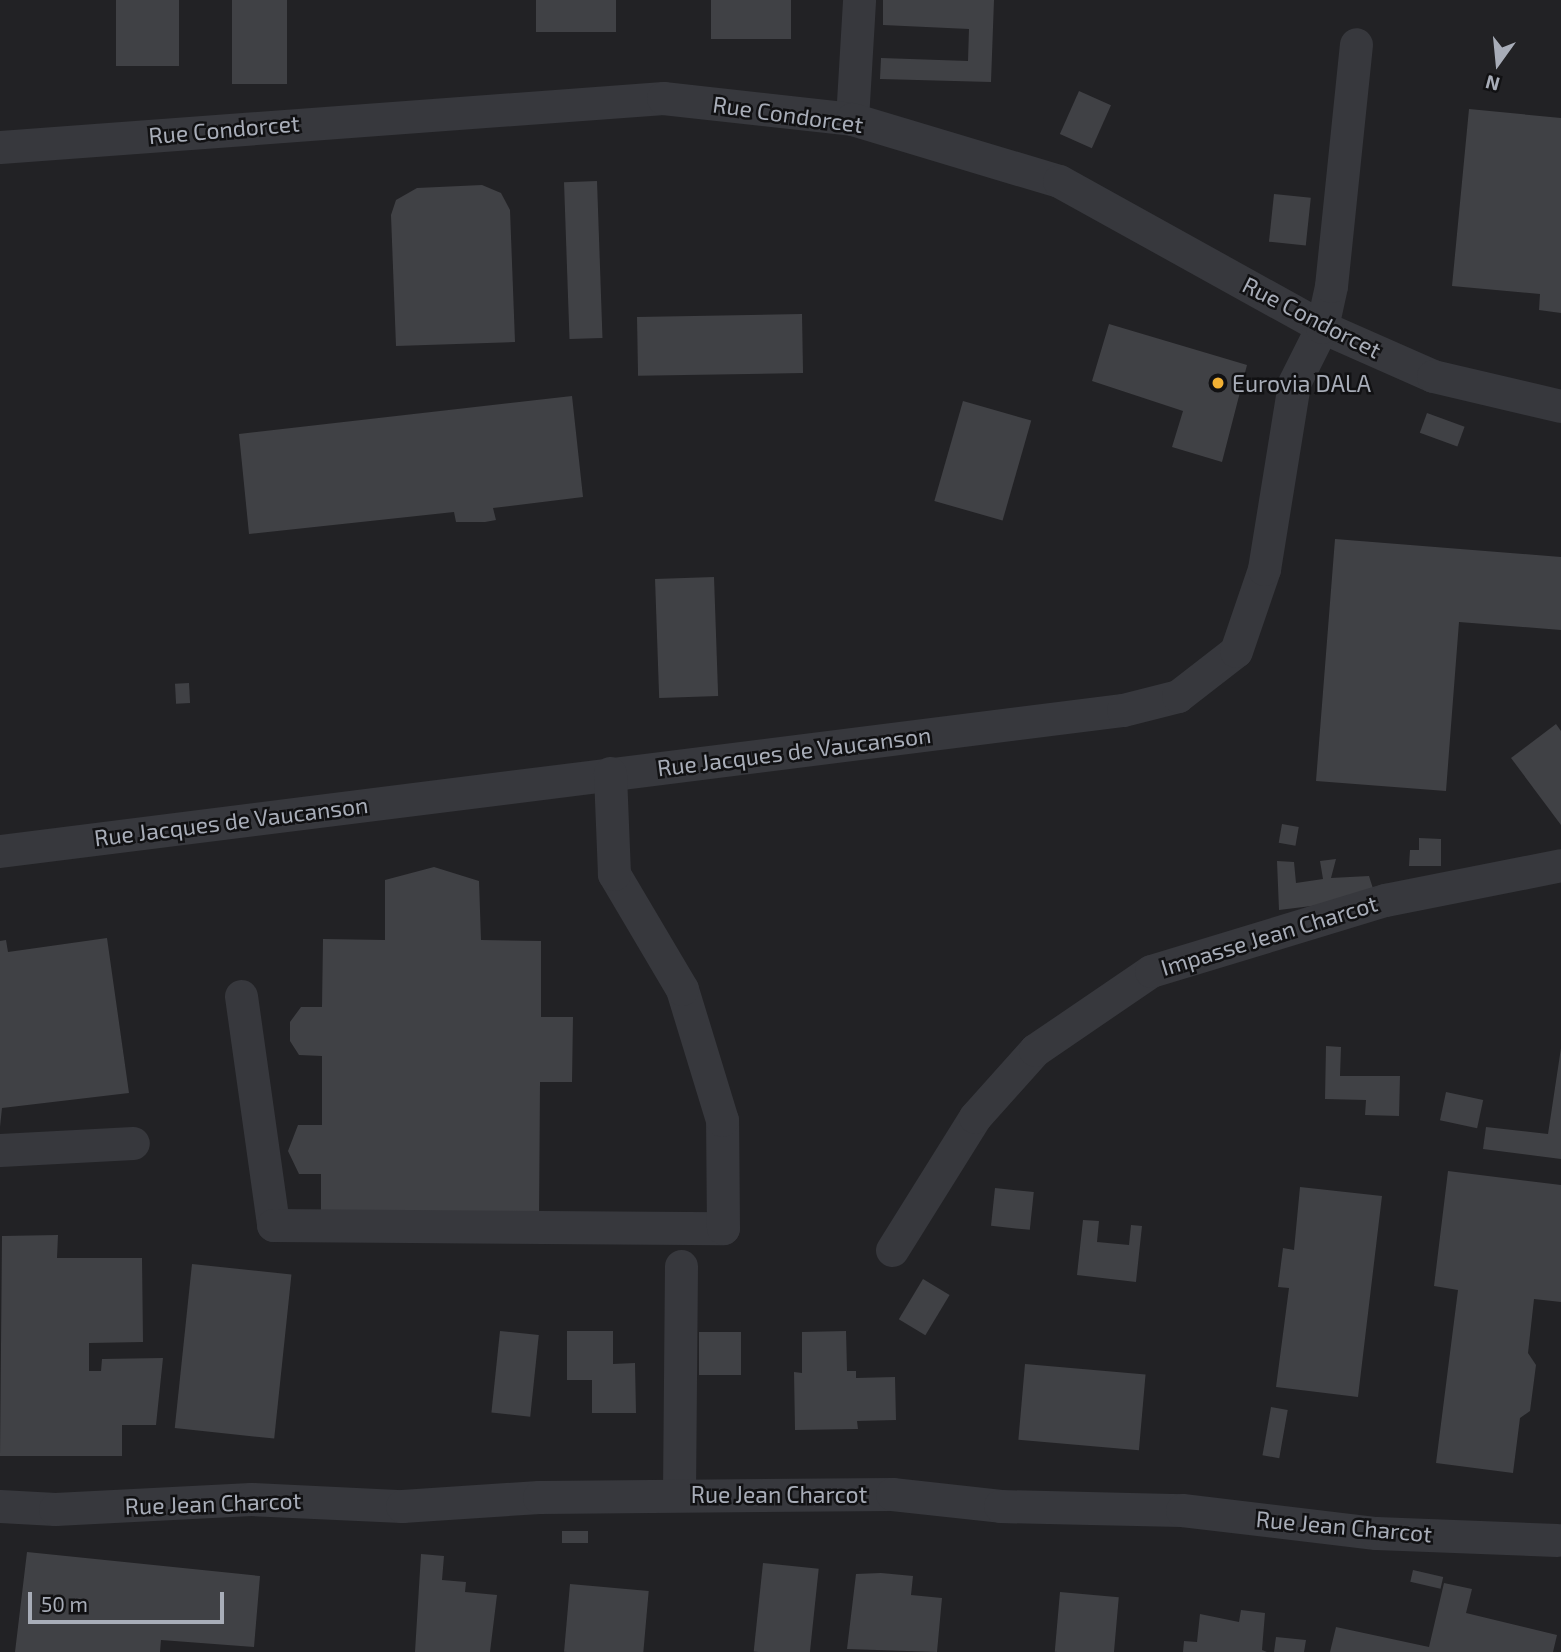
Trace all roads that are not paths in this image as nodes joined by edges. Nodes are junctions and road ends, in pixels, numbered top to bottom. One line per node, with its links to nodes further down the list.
1 (859, 0): 3 (street)
2 (1356, 44): 5 (street)
3 (852, 119): 4 (street, Rue Condorcet); 5 (street, Rue Condorcet)
4 (0, 147)
5 (1322, 327): 6 (street, Rue Condorcet); 7 (street, Rue Jacques de Vaucanson)
6 (1561, 406)
7 (610, 773): 8 (street, Rue Jacques de Vaucanson); 10 (street)
8 (0, 851)
9 (1561, 865): 13 (street, Impasse Jean Charcot)
10 (241, 996)
11 (133, 1143): 12 (street)
12 (0, 1150)
13 (892, 1250)
14 (681, 1266): 15 (street)
15 (679, 1494): 16 (street, Rue Jean Charcot); 17 (street, Rue Jean Charcot)
16 (0, 1506)
17 (1560, 1535)

